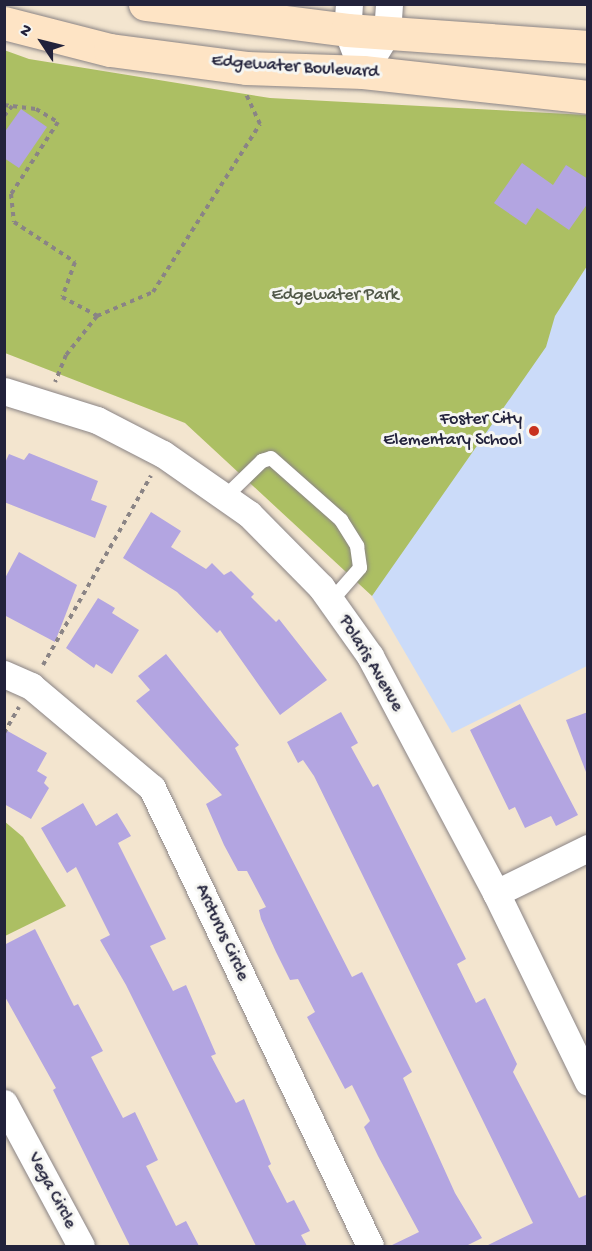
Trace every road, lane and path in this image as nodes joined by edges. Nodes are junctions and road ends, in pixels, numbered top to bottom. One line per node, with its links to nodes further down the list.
1 (145, 4): 2 (main road)
2 (348, 17): 3 (main road); 6 (street)
3 (388, 19): 5 (main road); 6 (street)
4 (4, 23): 6 (main road, Edgewater Boulevard)
5 (588, 47)
6 (363, 72): 8 (main road, Edgewater Boulevard)
7 (246, 94): 12 (path)
8 (588, 97)
9 (4, 105): 10 (path)
10 (12, 106): 11 (path); 12 (path)
11 (4, 116)
12 (97, 316): 14 (path)
13 (4, 391): 14 (street, Polaris Avenue)
14 (51, 403): 15 (street, Polaris Avenue)
15 (163, 454): 16 (street, Polaris Avenue); 18 (path)
16 (225, 497): 17 (street, Polaris Avenue); 17 (lane)
17 (331, 600): 23 (street, Polaris Avenue)
18 (41, 668)
19 (4, 674): 27 (street, Arcturus Circle)
20 (21, 704): 21 (path)
21 (4, 733)
22 (588, 848): 23 (street)
23 (496, 893): 24 (street, Polaris Avenue)
24 (588, 1082)
25 (4, 1103): 26 (street, Vega Circle)
26 (81, 1246)
27 (370, 1246)

